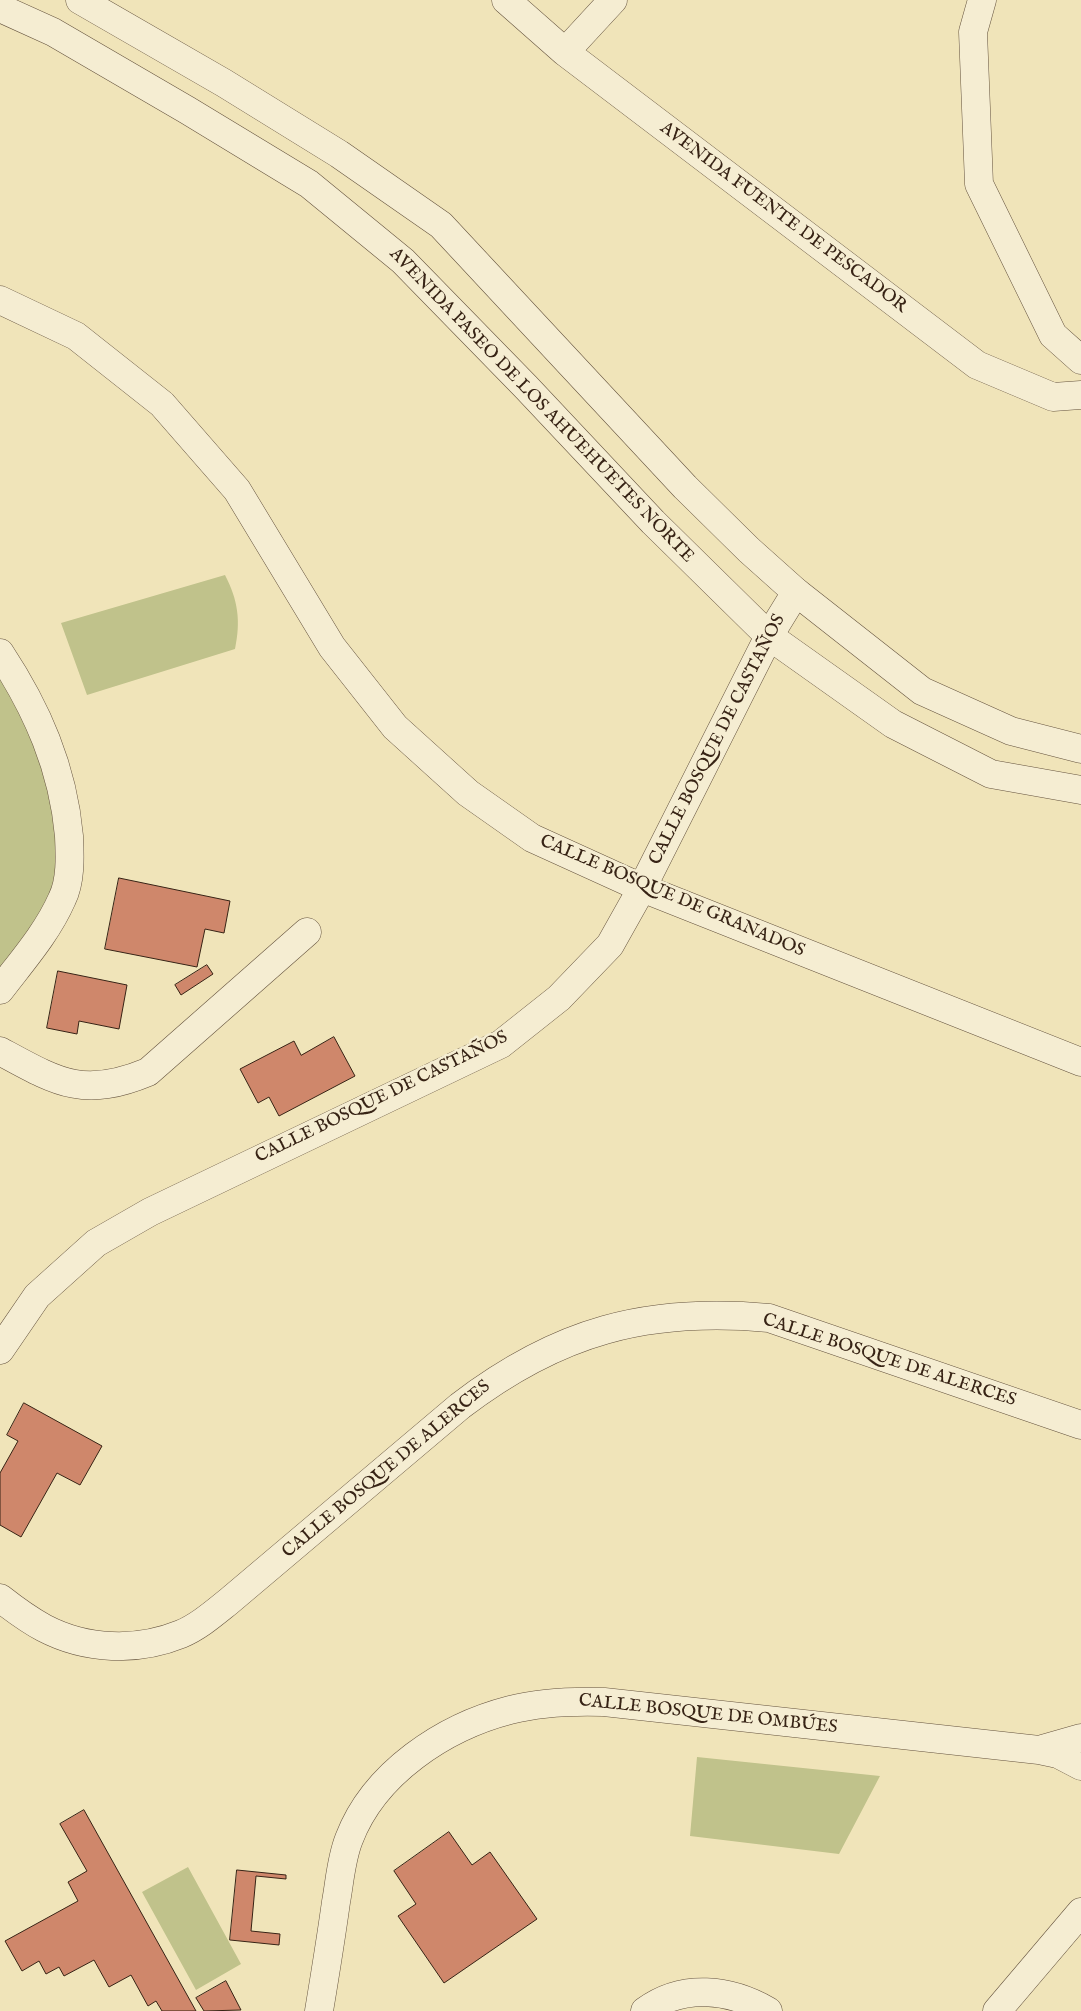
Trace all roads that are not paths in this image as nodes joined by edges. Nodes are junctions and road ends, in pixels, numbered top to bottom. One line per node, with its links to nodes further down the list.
1 (80, 0): 10 (street)
2 (506, 0): 6 (street, AVENIDA FUENTE DE PESCADOR)
3 (613, 0): 6 (street)
4 (982, 0): 8 (street)
5 (0, 8): 11 (street, AVENIDA PASEO DE LOS AHUEHUETES NORTE)
6 (565, 52): 9 (street, AVENIDA FUENTE DE PESCADOR)
7 (0, 300): 15 (street, CALLE BOSQUE DE GRANADOS)
8 (1081, 360)
9 (1081, 395)
10 (796, 592): 11 (street, CALLE BOSQUE DE CASTAÑOS); 13 (street)
11 (769, 636): 14 (street, AVENIDA PASEO DE LOS AHUEHUETES NORTE); 15 (street, CALLE BOSQUE DE CASTAÑOS)
12 (0, 653): 17 (street)
13 (1081, 750)
14 (1081, 790)
15 (642, 888): 19 (street, CALLE BOSQUE DE GRANADOS); 20 (street, CALLE BOSQUE DE CASTAÑOS)
16 (307, 932): 18 (street)
17 (0, 990)
18 (0, 1051)
19 (1081, 1062)
20 (0, 1350)
21 (1081, 1425): 22 (street, CALLE BOSQUE DE ALERCES)
22 (0, 1598)
23 (1081, 1738): 24 (street)
24 (1039, 1750): 25 (street, CALLE BOSQUE DE OMBÚES); 27 (street, CALLE BOSQUE DE OMBÚES)
25 (1081, 1766)
26 (1081, 1912): 30 (street)
27 (320, 2011)
28 (645, 2011): 29 (street)
29 (768, 2011)
30 (997, 2011)

